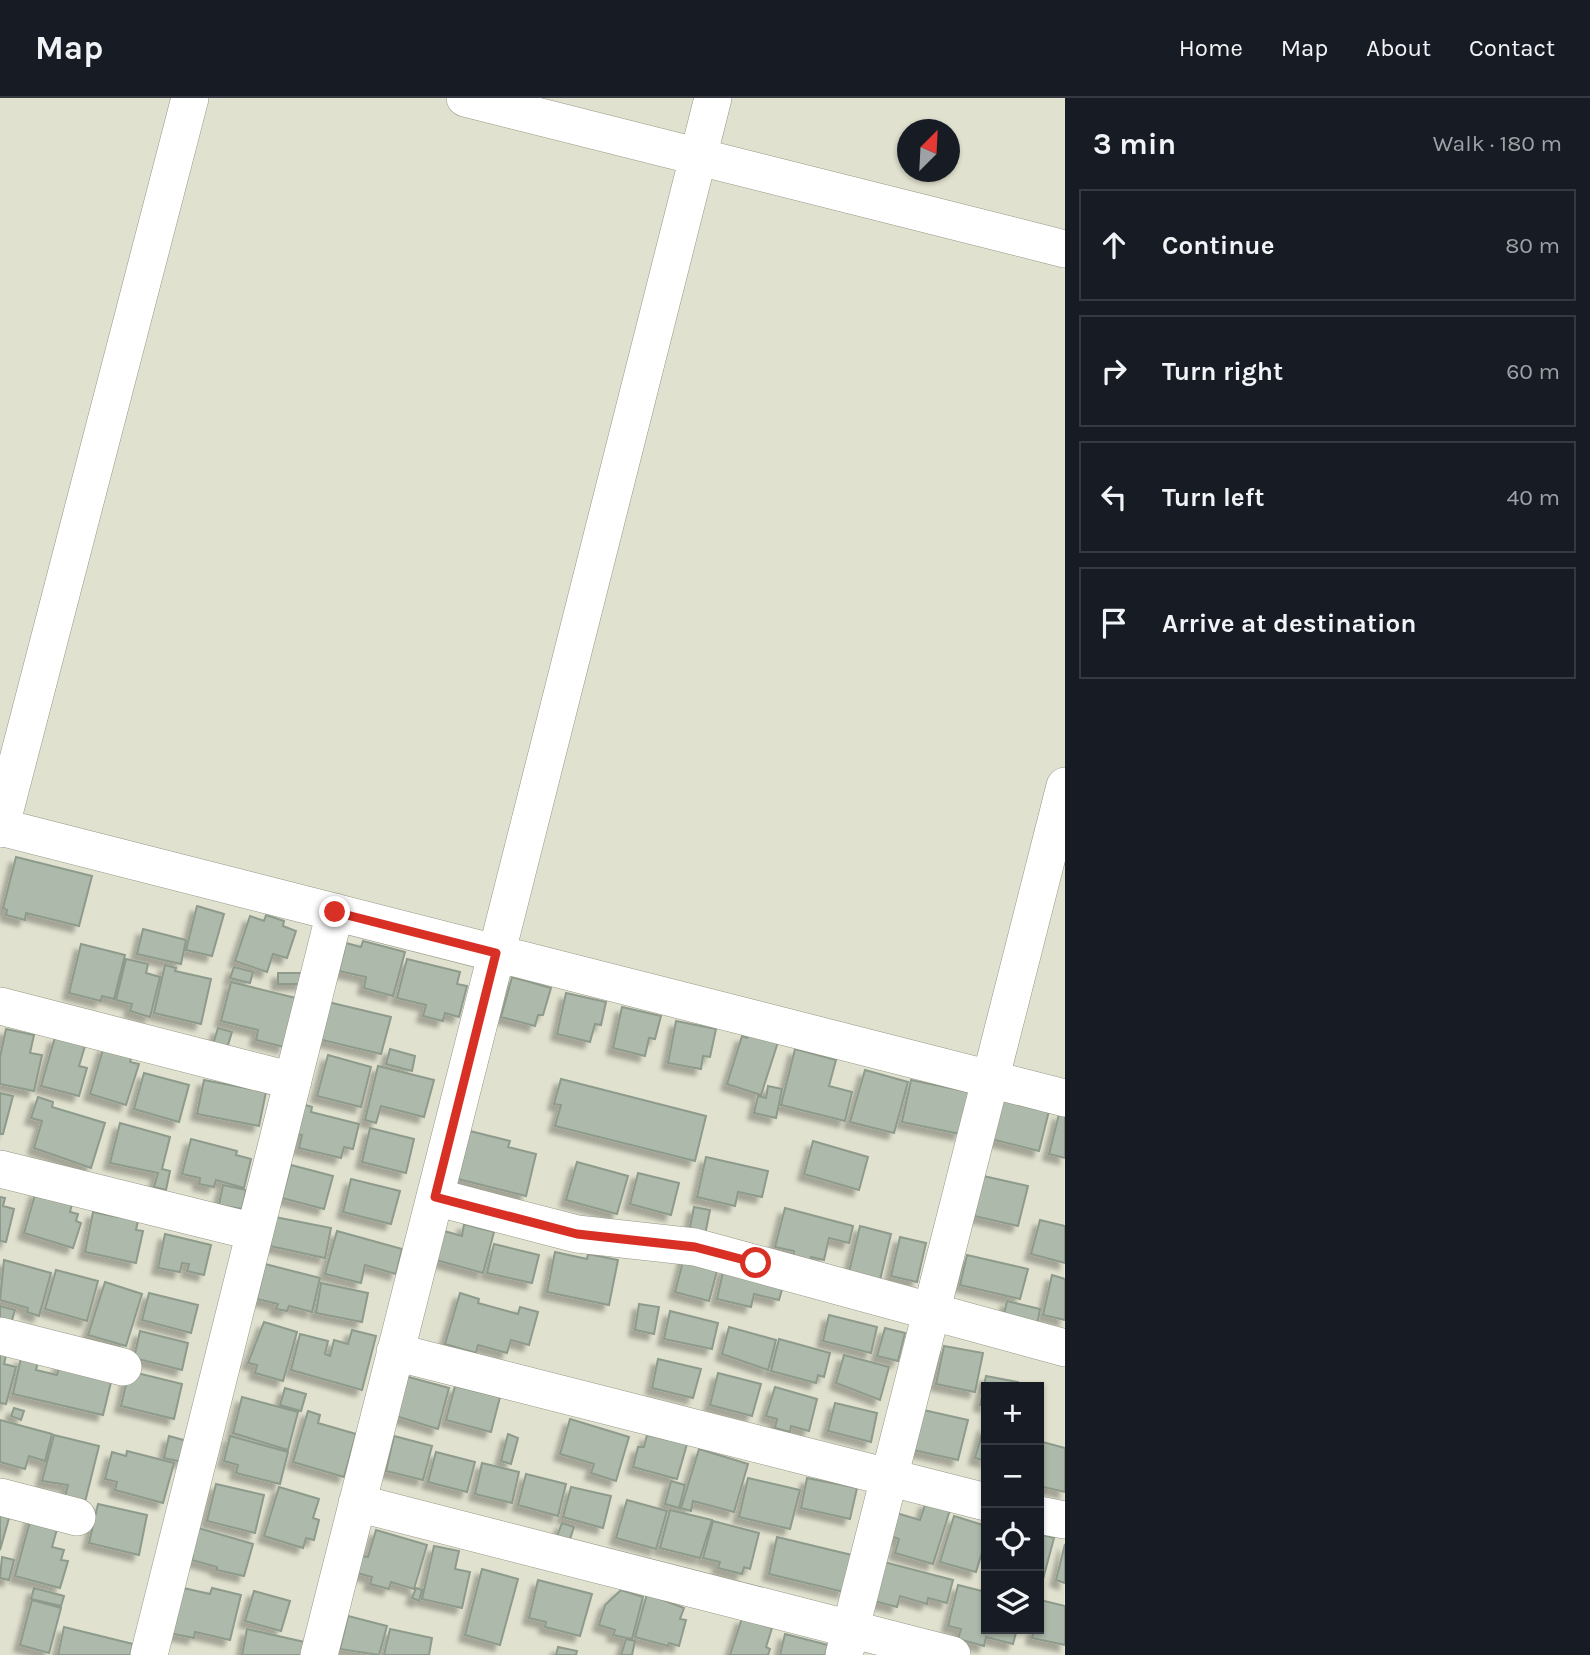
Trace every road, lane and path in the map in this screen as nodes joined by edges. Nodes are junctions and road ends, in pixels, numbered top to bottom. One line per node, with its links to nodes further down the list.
1 (190, 98): 7 (street)
2 (465, 98): 4 (street)
3 (713, 98): 4 (street)
4 (698, 157): 5 (street); 9 (street)
5 (1065, 249)
6 (1065, 786): 11 (street)
7 (0, 828): 8 (street)
8 (335, 912): 9 (street); 12 (street)
9 (496, 953): 11 (street); 15 (street)
10 (0, 1006): 12 (street)
11 (991, 1078): 13 (street); 17 (street)
12 (293, 1081): 16 (street)
13 (1065, 1098)
14 (0, 1169): 16 (street)
15 (435, 1197): 17 (street); 20 (street)
16 (255, 1232): 30 (street)
17 (931, 1312): 19 (street); 22 (street)
18 (0, 1336): 21 (street)
19 (1065, 1348)
20 (396, 1352): 22 (street); 25 (street)
21 (123, 1367)
22 (889, 1477): 24 (street); 29 (street)
23 (0, 1497): 27 (street)
24 (981, 1501)
25 (357, 1503): 29 (street); 31 (street)
26 (1044, 1516): 28 (street)
27 (77, 1517)
28 (1065, 1520)
29 (847, 1643): 32 (street)
30 (149, 1655)
31 (319, 1655)
32 (952, 1655)

